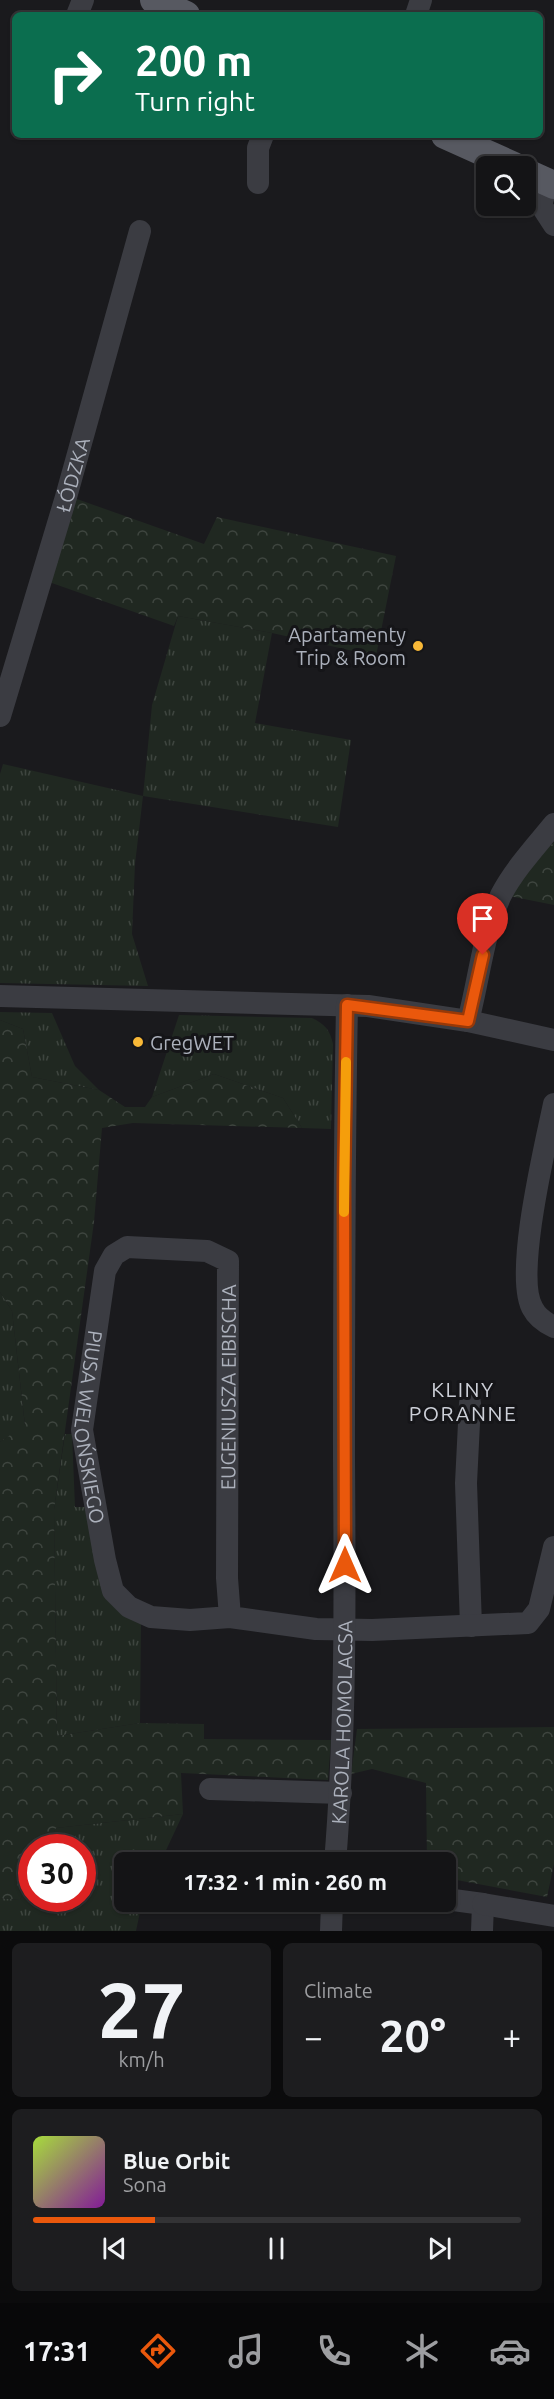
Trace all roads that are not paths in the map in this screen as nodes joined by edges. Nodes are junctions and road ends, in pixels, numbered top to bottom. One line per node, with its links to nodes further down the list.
1 (154, 0): 2 (main road)
2 (180, 12)
3 (262, 138): 7 (street)
4 (452, 138): 5 (main road)
5 (492, 156)
6 (542, 180): 8 (street)
7 (258, 183)
8 (554, 225)
9 (140, 231): 10 (street, ŁÓDZKA)
10 (0, 716)
11 (554, 824): 14 (street)
12 (0, 996): 13 (street)
13 (347, 1005): 14 (street); 23 (street, KAROLA HOMOLACSA)
14 (468, 1021): 15 (street)
15 (554, 1040)
16 (554, 1104): 18 (street)
17 (127, 1247): 21 (street, EUGENIUSZA EIBISCHA); 21 (street, PIUSA WELOŃSKIEGO)
18 (554, 1327)
19 (471, 1403): 22 (street)
20 (554, 1547): 22 (street)
21 (230, 1617): 23 (street)
22 (471, 1626): 23 (street)
23 (344, 1630): 25 (street, KAROLA HOMOLACSA)
24 (210, 1789): 25 (street)
25 (341, 1793): 26 (street, KAROLA HOMOLACSA)
26 (336, 1852)
27 (456, 1900): 28 (street)
28 (483, 1904): 30 (street); 32 (street)
29 (332, 1912): 31 (street)
30 (554, 1916)
31 (331, 1931)
32 (482, 1931)

